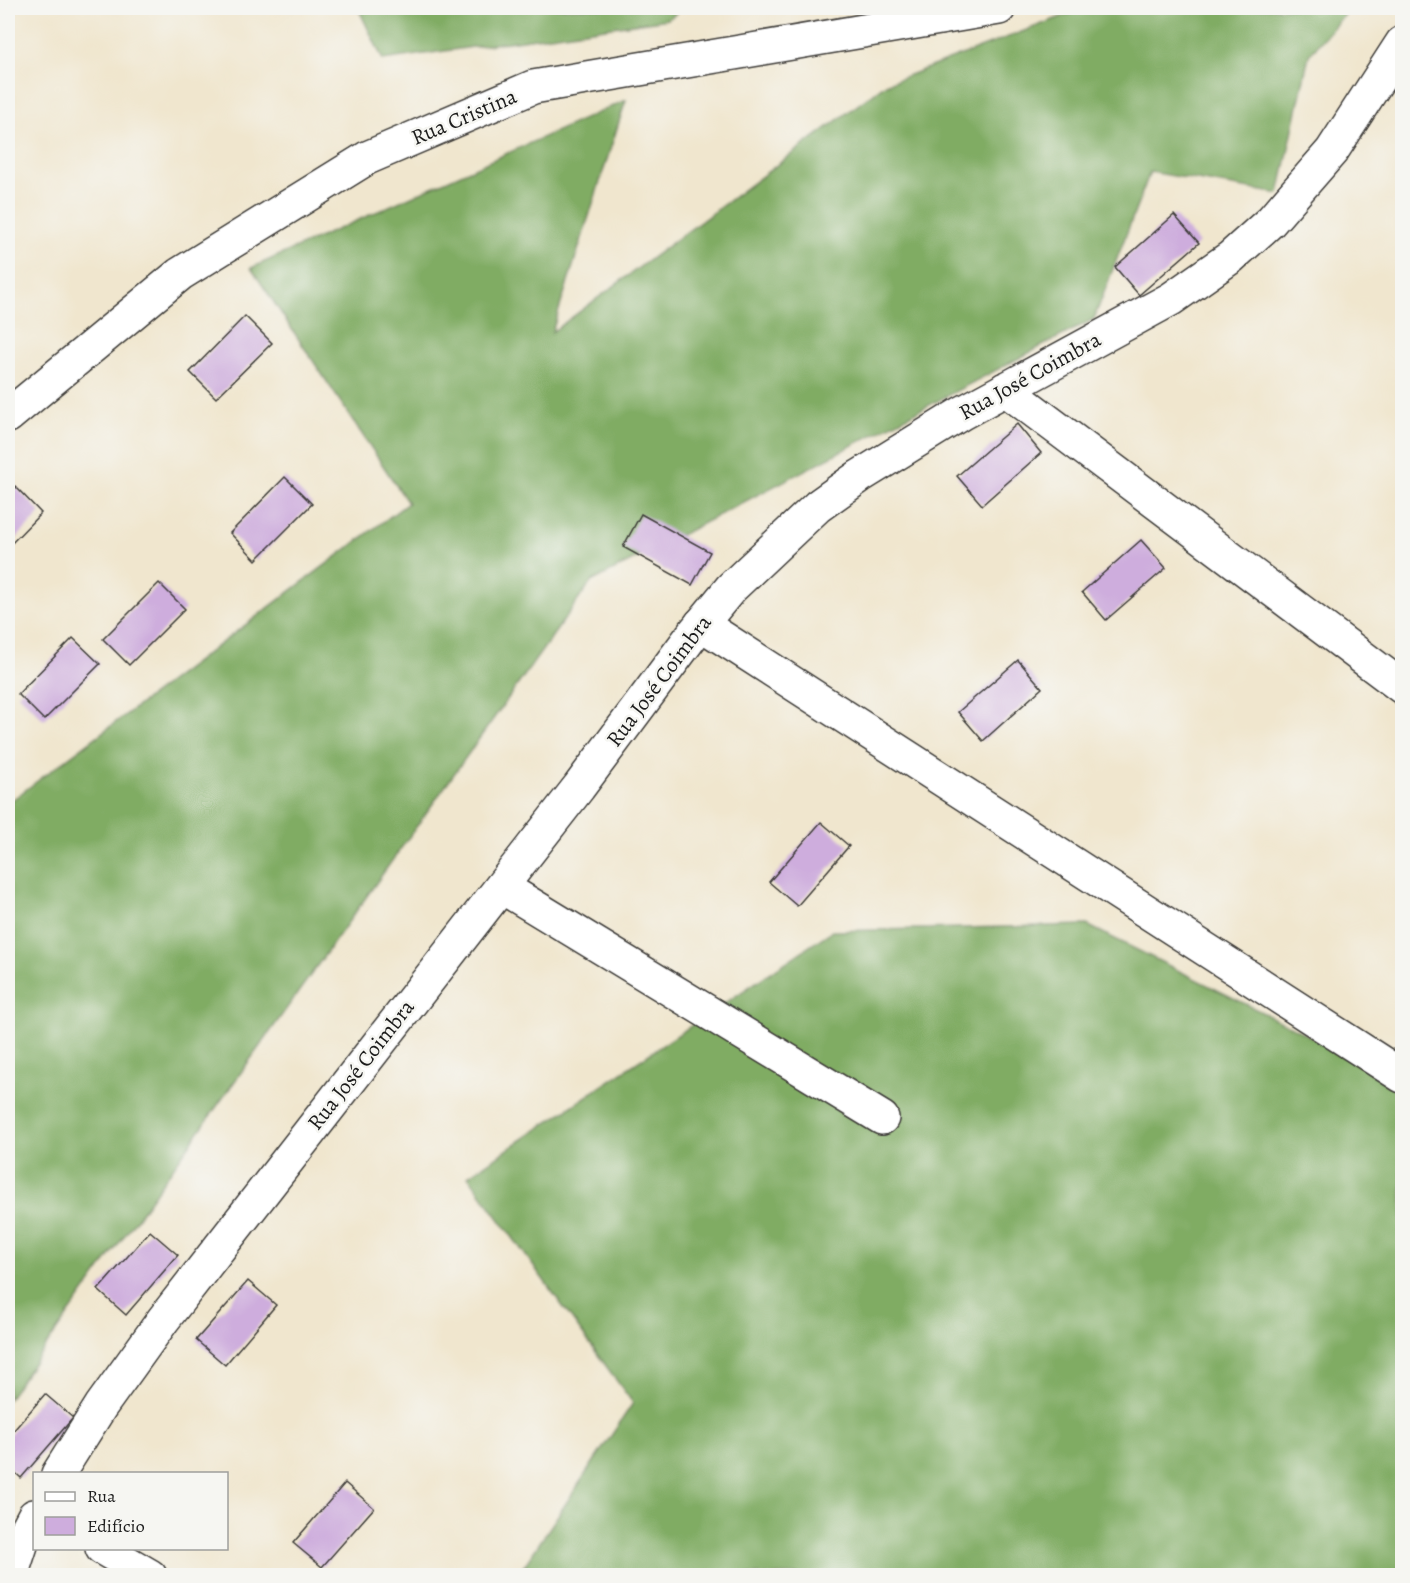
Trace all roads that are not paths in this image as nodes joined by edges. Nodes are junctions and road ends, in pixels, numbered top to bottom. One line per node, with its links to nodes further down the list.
1 (999, 8): 5 (street, Rua Cristina)
2 (1402, 43): 3 (street, Rua José Coimbra)
3 (1394, 74): 4 (street, Rua José Coimbra)
4 (1005, 389): 6 (street, Rua José Coimbra); 7 (street)
5 (8, 416)
6 (701, 624): 8 (street, Rua José Coimbra); 9 (street)
7 (1402, 687)
8 (502, 887): 10 (street); 11 (street, Rua José Coimbra)
9 (1402, 1076)
10 (882, 1118)
11 (59, 1472)
12 (33, 1518): 14 (street)
13 (106, 1550): 15 (street)
14 (11, 1575)
15 (150, 1575)

